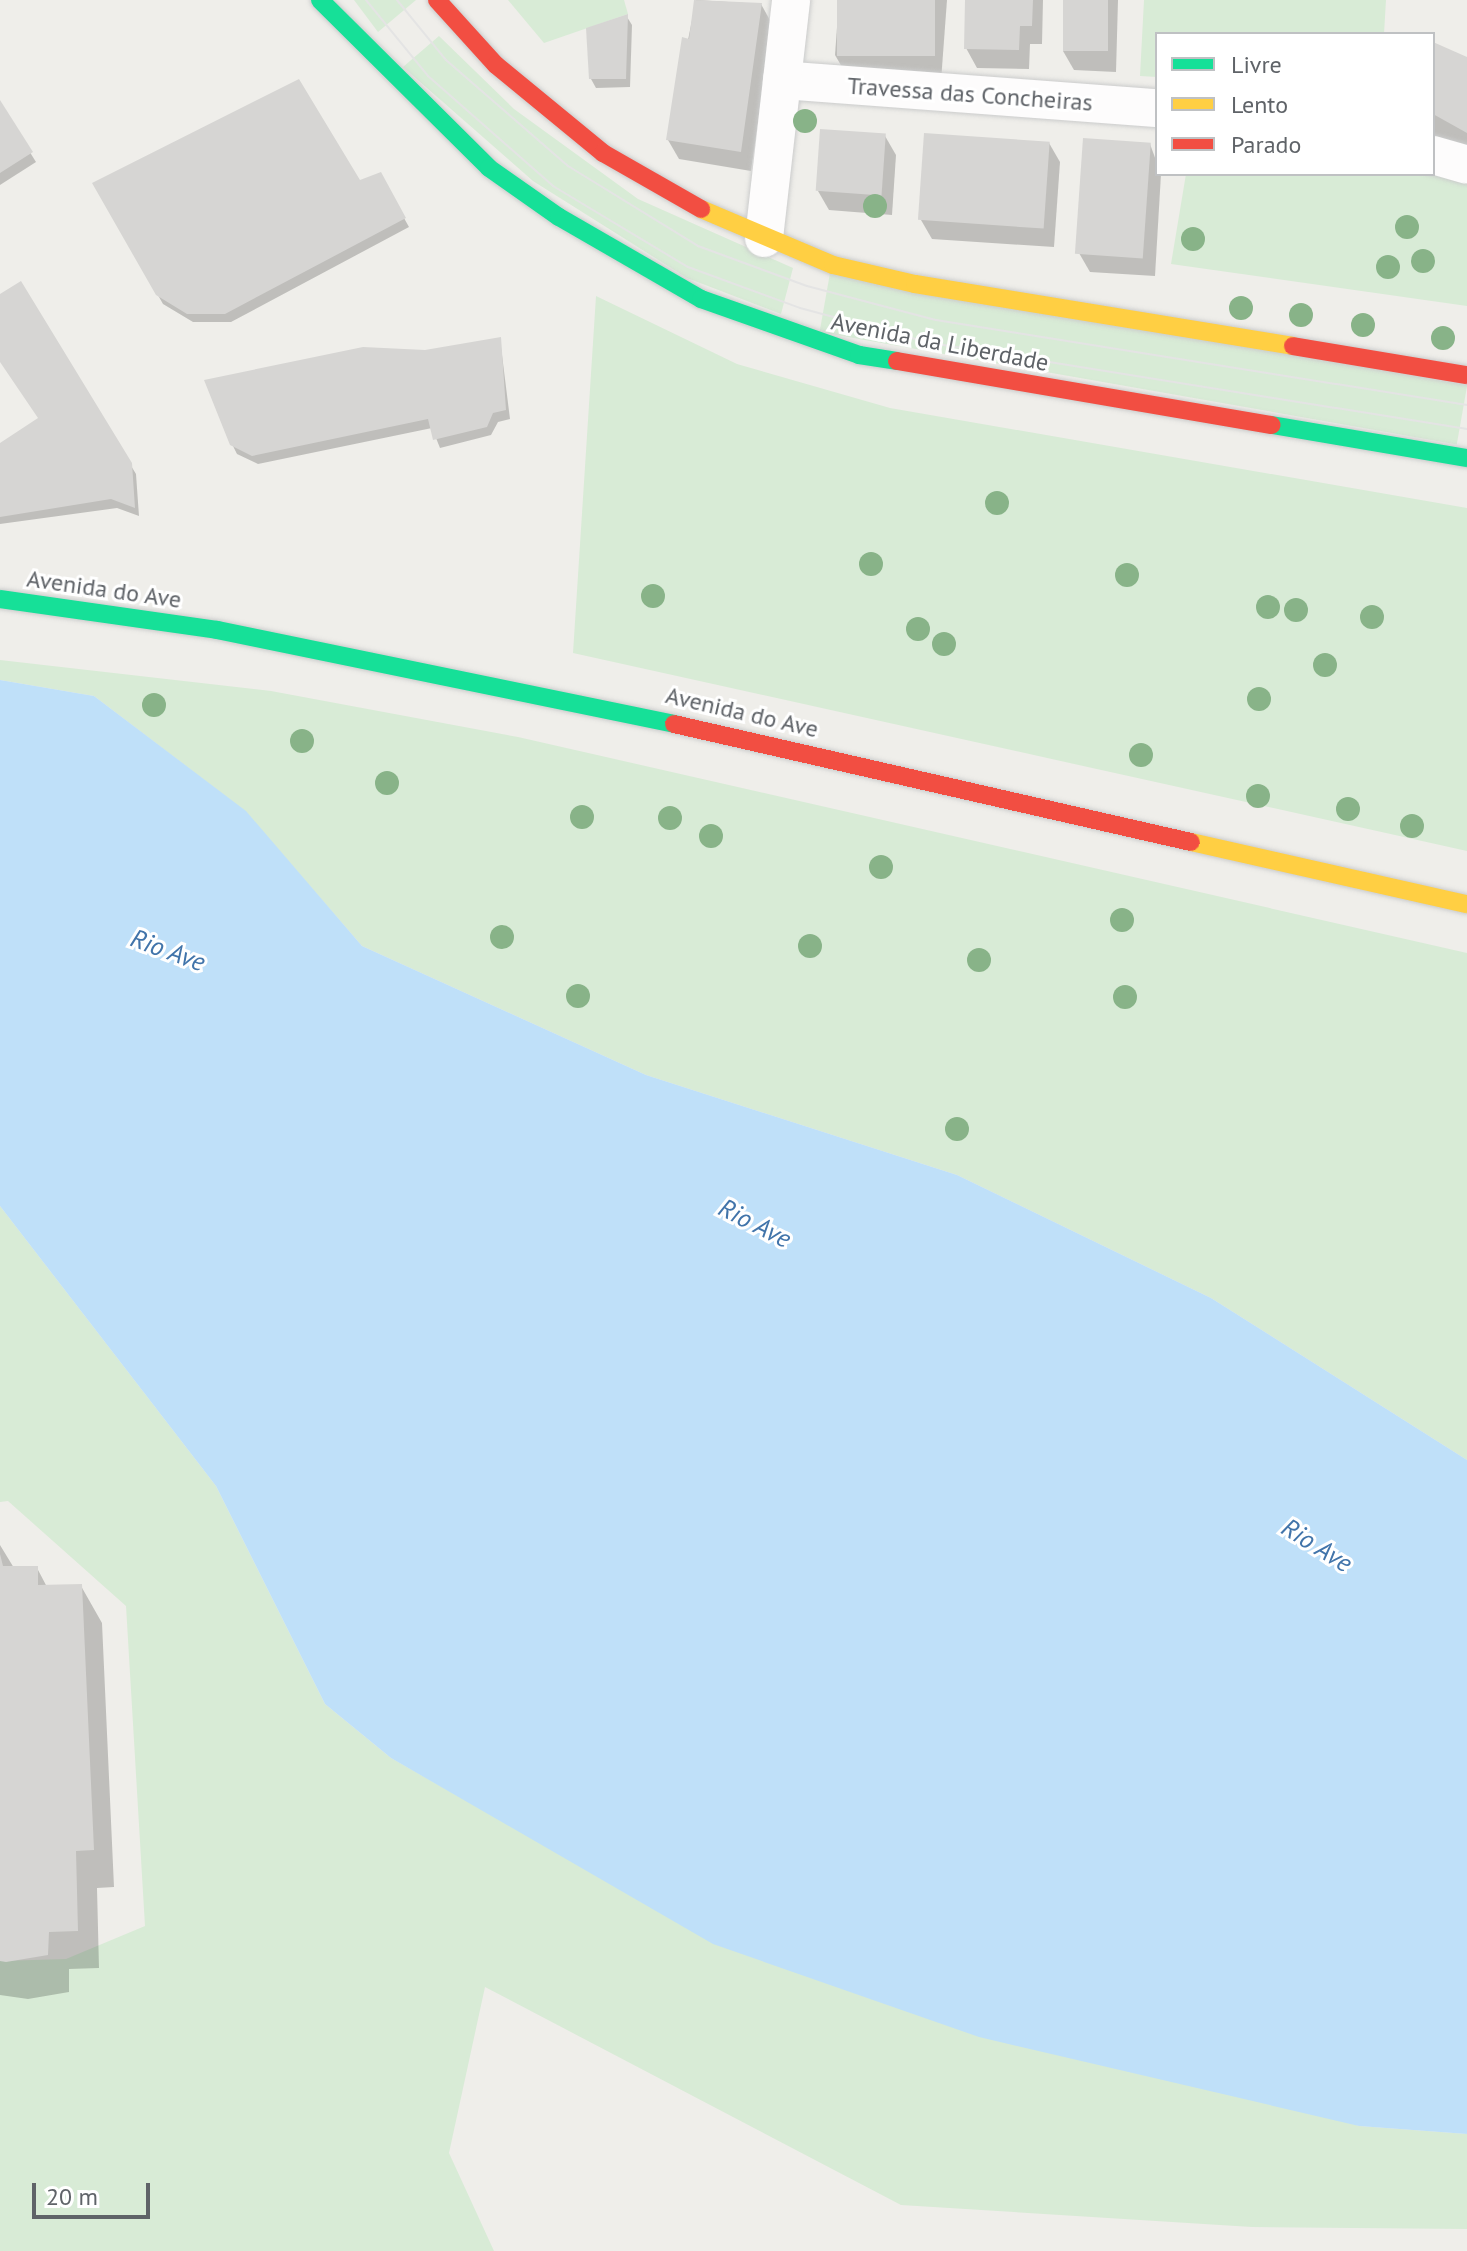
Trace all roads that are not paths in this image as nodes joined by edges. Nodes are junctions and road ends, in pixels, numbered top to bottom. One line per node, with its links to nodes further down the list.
1 (320, 0): 10 (street, Avenida da Liberdade)
2 (437, 0): 8 (street)
3 (791, 0): 4 (street)
4 (782, 80): 5 (street, Travessa das Concheiras); 8 (street)
5 (1155, 108)
6 (1435, 156): 7 (street)
7 (1467, 165)
8 (764, 238): 9 (street)
9 (1467, 375)
10 (1467, 458)
11 (0, 599): 12 (street, Avenida do Ave)
12 (1467, 904)

